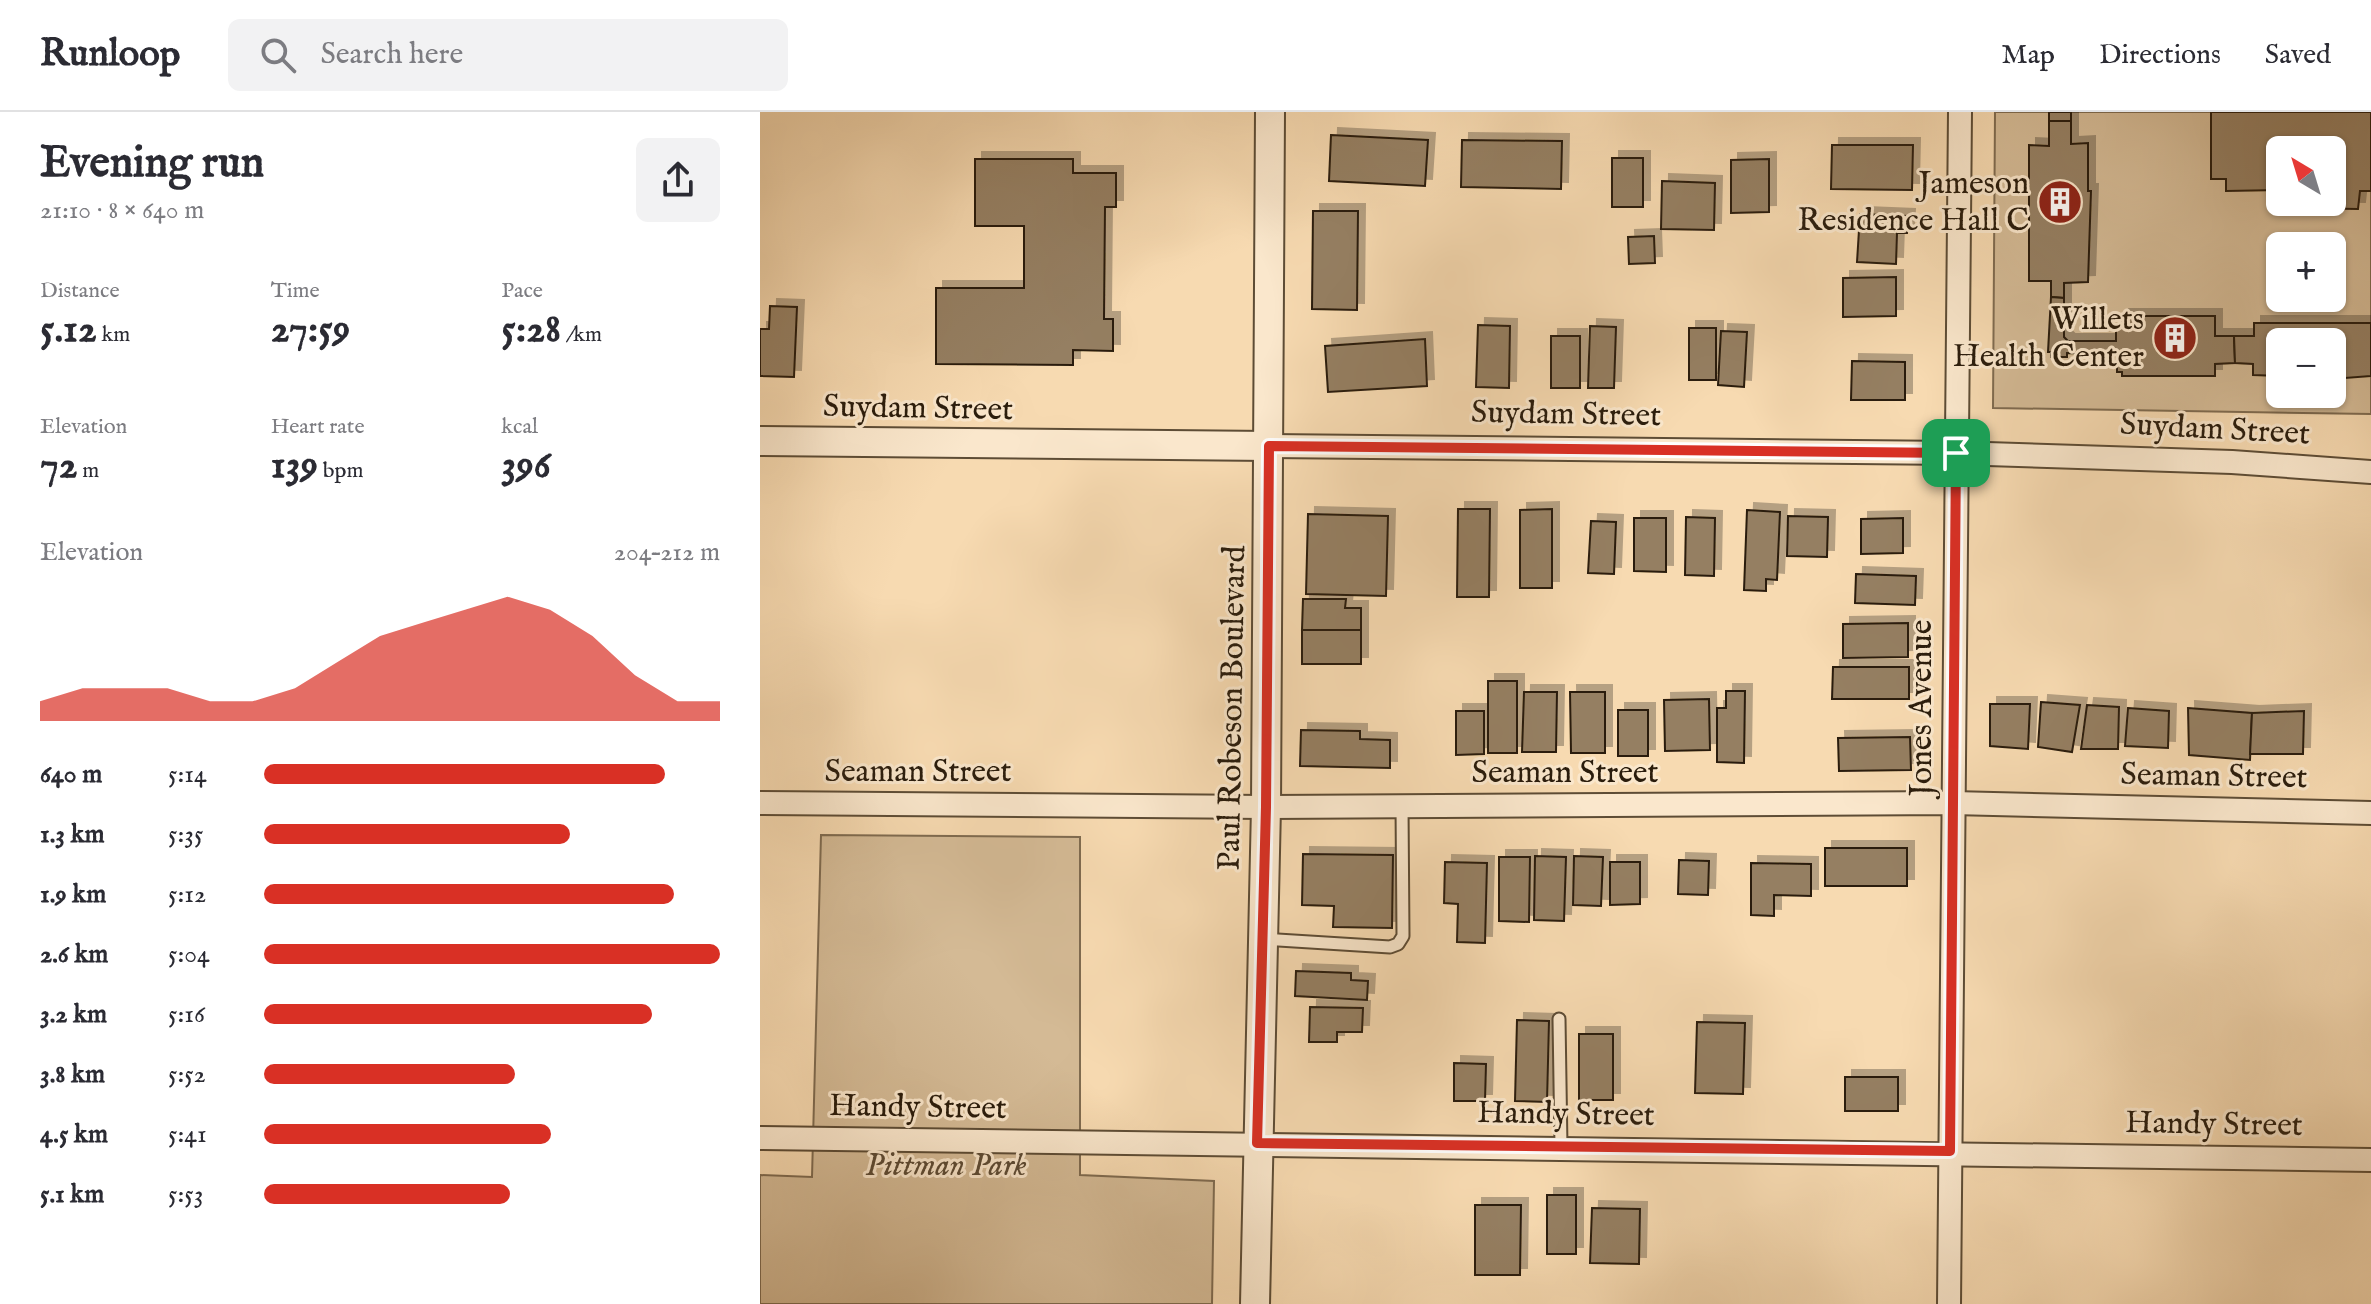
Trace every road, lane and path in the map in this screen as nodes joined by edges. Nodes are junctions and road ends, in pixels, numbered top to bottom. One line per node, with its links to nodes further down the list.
1 (1270, 112): 4 (street, Paul Robeson Boulevard)
2 (1960, 112): 5 (street, Jones Avenue)
3 (760, 441): 4 (street, Suydam Street)
4 (1269, 446): 5 (street, Suydam Street); 10 (street, Paul Robeson Boulevard)
5 (1956, 453): 6 (street, Suydam Street); 8 (street, Jones Avenue)
6 (2371, 472)
7 (760, 803): 10 (street, Seaman Street)
8 (1953, 803): 9 (street, Seaman Street); 11 (street, Seaman Street); 17 (street, Jones Avenue)
9 (1402, 806): 10 (street, Seaman Street); 12 (lane)
10 (1266, 807): 12 (street, Paul Robeson Boulevard)
11 (2371, 813)
12 (1263, 939): 15 (street, Paul Robeson Boulevard)
13 (1559, 1019): 16 (lane)
14 (760, 1138): 15 (street, Handy Street)
15 (1257, 1143): 16 (street, Handy Street); 19 (street, Paul Robeson Boulevard)
16 (1561, 1147): 17 (street, Handy Street)
17 (1950, 1151): 18 (street, Handy Street); 20 (street, Jones Avenue)
18 (2371, 1160)
19 (1255, 1304)
20 (1949, 1304)

